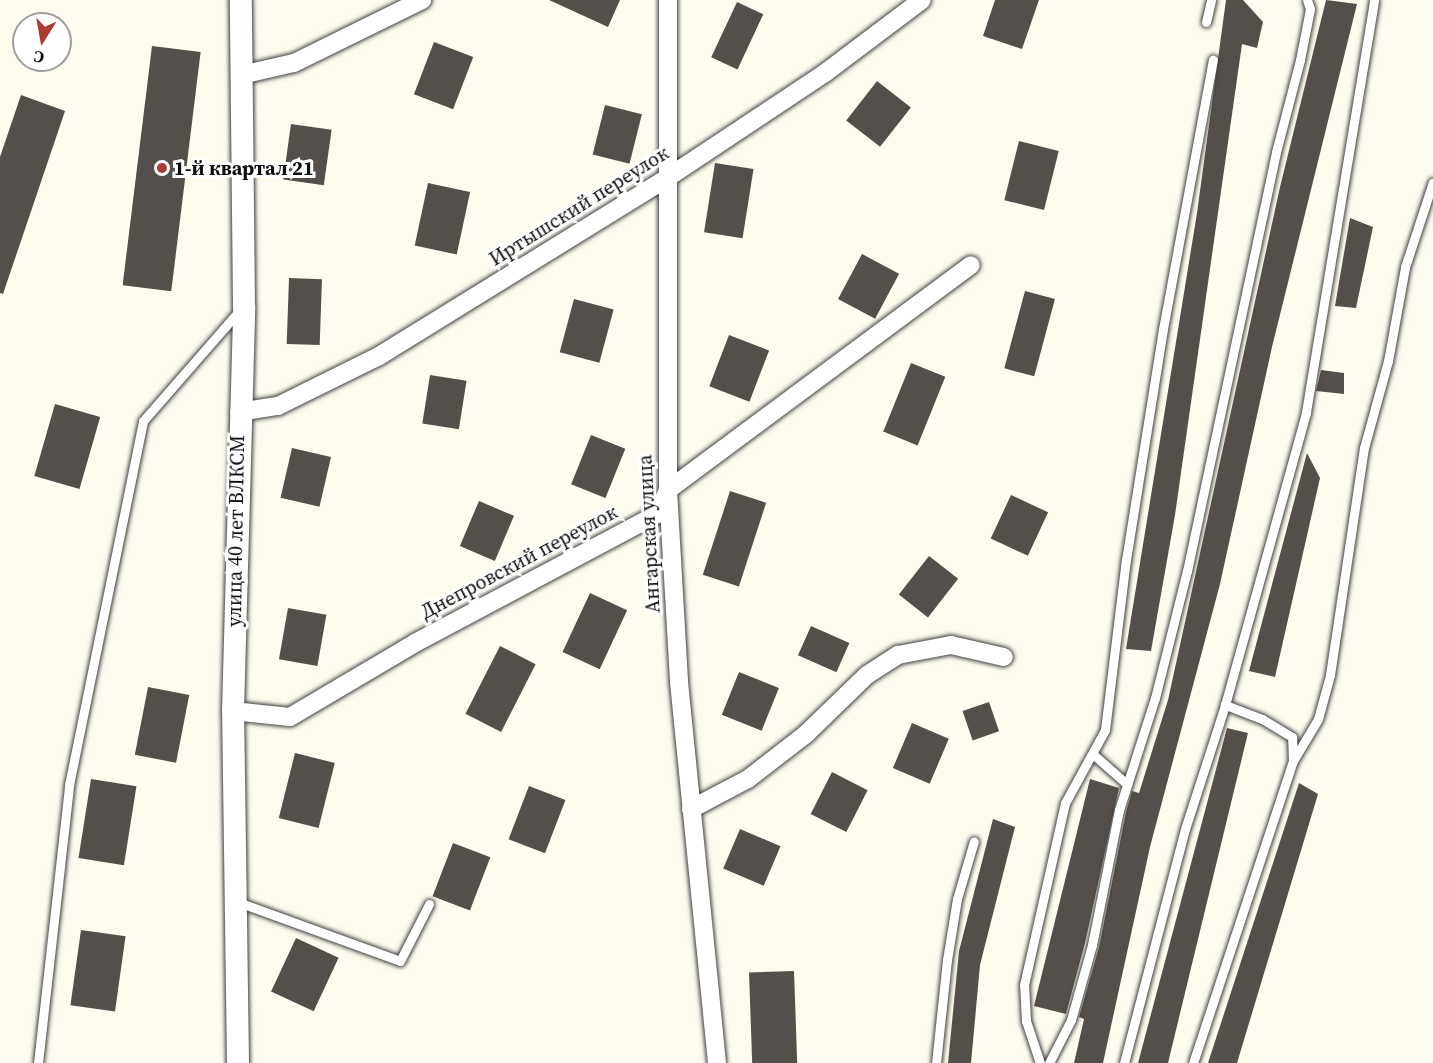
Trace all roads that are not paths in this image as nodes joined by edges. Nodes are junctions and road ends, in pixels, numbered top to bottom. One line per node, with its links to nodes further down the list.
1 (241, 0): 10 (street, улица 40 лет ВЛКСМ)
2 (422, 0): 10 (street)
3 (668, 0): 11 (street, Ангарская улица)
4 (922, 0): 11 (street, Иртышский переулок)
5 (1211, 0): 8 (lane)
6 (1307, 0): 22 (lane)
7 (1374, 0): 18 (lane)
8 (1206, 22)
9 (1213, 60): 20 (lane)
10 (241, 75): 14 (street, улица 40 лет ВЛКСМ)
11 (667, 178): 15 (street, Иртышский переулок); 16 (street, Ангарская улица)
12 (1433, 182): 21 (lane)
13 (971, 265): 16 (street, Днепровский переулок)
14 (244, 306): 15 (street, улица 40 лет ВЛКСМ); 27 (lane)
15 (239, 412): 19 (street, улица 40 лет ВЛКСМ)
16 (668, 490): 19 (street, Днепровский переулок); 23 (street, Ангарская улица)
17 (1004, 657): 23 (street)
18 (1225, 705): 21 (lane); 33 (lane)
19 (233, 711): 25 (street, улица 40 лет ВЛКСМ)
20 (1094, 755): 22 (lane); 31 (lane)
21 (1293, 761): 34 (lane)
22 (1127, 784): 32 (lane)
23 (692, 808): 29 (street, Ангарская улица)
24 (974, 841): 30 (lane)
25 (236, 901): 26 (lane); 28 (street, улица 40 лет ВЛКСМ)
26 (429, 904)
27 (38, 1063)
28 (238, 1063)
29 (717, 1063)
30 (936, 1063)
31 (1040, 1063)
32 (1049, 1063)
33 (1124, 1063)
34 (1193, 1063)

